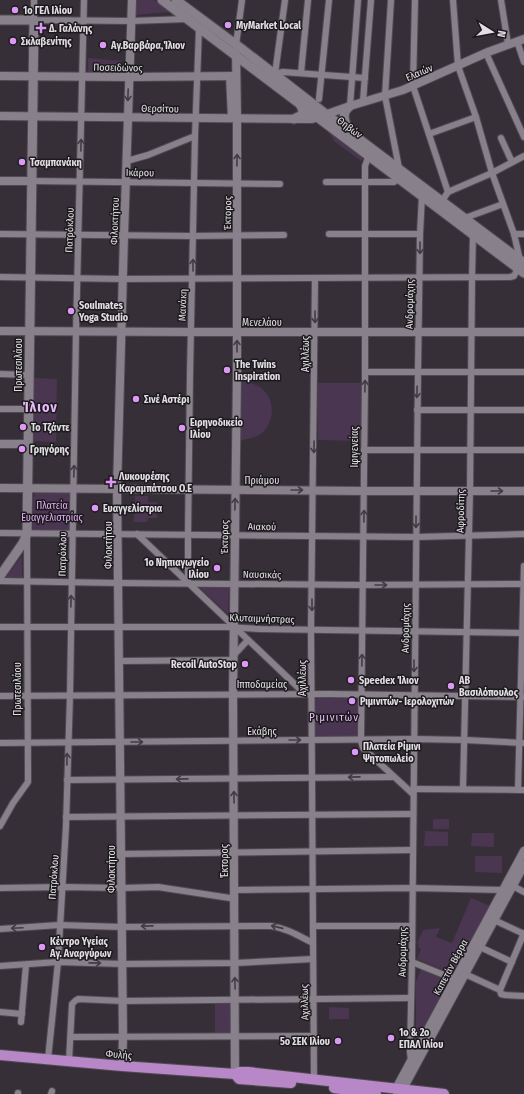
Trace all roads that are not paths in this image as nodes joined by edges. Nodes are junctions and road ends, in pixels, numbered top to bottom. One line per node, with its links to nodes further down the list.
1 (34, 0): 19 (street, Πρωτεσιλάου)
2 (84, 0): 20 (street, Πατρόκλου)
3 (132, 0): 21 (street, Φιλοκτήτου)
4 (162, 0): 17 (main road, Θηβών)
5 (176, 0): 16 (main road, Θηβών)
6 (242, 0): 25 (street, Έκτορος)
7 (285, 0): 31 (street)
8 (308, 0): 30 (street)
9 (329, 0): 32 (street)
10 (358, 0): 39 (street)
11 (371, 0): 40 (street)
12 (391, 0): 42 (street)
13 (415, 0): 41 (street)
14 (453, 0): 29 (street)
15 (501, 0): 24 (street)
16 (185, 3): 25 (main road, Θηβών)
17 (187, 19): 21 (street); 22 (main road, Θηβών)
18 (0, 20): 19 (main road)
19 (34, 20): 20 (street); 34 (main road, Πρωτεσιλάου)
20 (83, 20): 21 (street); 36 (street, Πατρόκλου)
21 (131, 21): 37 (street, Φιλοκτήτου)
22 (200, 28): 27 (main road, Θηβών); 38 (street, Μανάκη)
23 (520, 40): 24 (street, Ελαιών); 28 (street)
24 (508, 44): 26 (street, Ελαιών)
25 (236, 45): 27 (street, Έκτορος); 31 (main road, Θηβών)
26 (486, 53): 29 (street, Ελαιών); 59 (street)
27 (236, 56): 35 (street, Έκτορος); 45 (main road, Θηβών)
28 (524, 62)
29 (458, 66): 41 (street, Ελαιών); 52 (street)
30 (301, 73): 31 (street); 32 (street)
31 (275, 74): 48 (main road, Θηβών)
32 (321, 75): 39 (street); 43 (street)
33 (0, 76): 34 (street, Ποσειδώνος)
34 (32, 76): 36 (street, Ποσειδώνος); 49 (main road, Πρωτεσιλάου)
35 (233, 76): 38 (street, Ποσειδώνος); 54 (street, Έκτορος)
36 (82, 77): 37 (street, Ποσειδώνος); 50 (street, Πατρόκλου)
37 (129, 77): 38 (street, Ποσειδώνος); 51 (street, Φιλοκτήτου, one-way to 51)
38 (197, 77): 53 (street, Μανάκη)
39 (352, 77): 40 (street); 46 (street)
40 (365, 78): 44 (street)
41 (413, 86): 42 (street, Ελαιών); 57 (street)
42 (385, 96): 44 (street, Ελαιών); 65 (street)
43 (319, 99)
44 (363, 102): 46 (street, Ελαιών)
45 (300, 104): 48 (main road, Θηβών); 55 (main road)
46 (350, 106): 48 (street, Ελαιών); 56 (main road)
47 (0, 116): 49 (street, Θερσίτου)
48 (323, 116): 55 (street, Θερσίτου); 56 (main road, Θηβών); 61 (main road, Θηβών)
49 (32, 117): 50 (street, Θερσίτου); 69 (main road, Πρωτεσιλάου)
50 (82, 117): 51 (street, Θερσίτου); 70 (street, Πατρόκλου, one-way to 50)
51 (128, 117): 53 (street, Θερσίτου); 63 (street, Φιλοκτήτου)
52 (476, 117): 57 (street); 66 (street)
53 (196, 118): 54 (street, Θερσίτου); 58 (street, Μανάκη)
54 (235, 118): 55 (street, Θερσίτου); 75 (street, Έκτορος, one-way to 54)
55 (294, 119)
56 (350, 132): 65 (main road, Θηβών)
57 (429, 134): 77 (street)
58 (196, 136): 63 (street); 73 (street, Μανάκη)
59 (524, 137)
60 (501, 138): 64 (street)
61 (369, 155): 67 (main road, Θηβών); 72 (street, Ιφιγενείας)
62 (524, 156): 64 (street)
63 (126, 160): 71 (street, Φιλοκτήτου)
64 (512, 162): 66 (street)
65 (399, 168): 79 (main road, Θηβών)
66 (492, 173): 77 (street); 80 (street)
67 (400, 178): 72 (street); 78 (main road, Θηβών)
68 (0, 181): 69 (street, Ικάρου)
69 (31, 181): 70 (street, Ικάρου); 83 (main road, Πρωτεσιλάου)
70 (80, 181): 71 (street, Ικάρου); 90 (street, Πατρόκλου)
71 (126, 181): 73 (street, Ικάρου); 91 (street, Φιλοκτήτου)
72 (365, 181): 74 (street); 85 (street, Ιφιγενείας)
73 (194, 182): 75 (street, Ικάρου); 94 (street, Μανάκη)
74 (326, 182)
75 (237, 183): 76 (street, Ικάρου); 92 (street, Έκτορος)
76 (280, 184)
77 (448, 192): 79 (street)
78 (422, 196): 86 (street, Ανδρομάχης); 87 (main road, Θηβών)
79 (442, 201): 81 (main road, Θηβών)
80 (503, 204): 81 (street); 88 (street)
81 (465, 218): 95 (main road, Θηβών)
82 (0, 234): 83 (street)
83 (30, 234): 90 (street); 97 (main road, Πρωτεσιλάου)
84 (329, 234): 85 (street)
85 (365, 234): 86 (street); 99 (street, Ιφιγενείας)
86 (420, 234): 100 (street, Ανδρομάχης, one-way to 100)
87 (473, 234): 95 (main road, Θηβών); 101 (street, Αφροδίτης)
88 (514, 234): 89 (street); 95 (street)
89 (524, 234)
90 (78, 235): 91 (street); 102 (street, Πατρόκλου)
91 (124, 235): 94 (street); 103 (street, Φιλοκτήτου)
92 (236, 235): 93 (street); 94 (street); 105 (street, Έκτορος)
93 (284, 235)
94 (193, 236): 104 (street, Μανάκη, one-way to 94)
95 (521, 266): 101 (street)
96 (0, 277): 97 (street)
97 (30, 278): 102 (street); 107 (main road, Πρωτεσιλάου)
98 (315, 278): 99 (street); 105 (street); 112 (street, Αχιλλέως, one-way to 112)
99 (364, 278): 100 (street); 113 (street, Ιφιγενείας)
100 (419, 278): 101 (street); 114 (street, Ανδρομάχης)
101 (472, 278): 115 (street, Αφροδίτης)
102 (77, 279): 103 (street); 108 (street, Πατρόκλου)
103 (123, 279): 104 (street); 109 (street, Φιλοκτήτου)
104 (193, 279): 105 (street); 110 (street, Μανάκη)
105 (236, 279): 111 (street, Έκτορος)
106 (0, 331): 107 (street, Μενελάου)
107 (29, 331): 108 (street, Μενελάου); 122 (main road, Πρωτεσιλάου)
108 (76, 332): 109 (street, Μενελάου); 136 (street, Πατρόκλου, one-way to 108)
109 (121, 332): 110 (street, Μενελάου); 137 (street, Φιλοκτήτου)
110 (191, 332): 111 (street, Μενελάου); 138 (street, Μανάκη)
111 (237, 332): 112 (street, Μενελάου); 139 (street, Έκτορος, one-way to 111)
112 (315, 332): 113 (street, Μενελάου); 140 (street, Αχιλλέως, one-way to 140)
113 (364, 332): 114 (street, Μενελάου); 117 (street, Ιφιγενείας)
114 (419, 332): 115 (street, Μενελάου); 118 (street, Ανδρομάχης)
115 (472, 332): 116 (street, Μενελάου); 119 (street, Αφροδίτης)
116 (524, 332)
117 (365, 372): 118 (street); 130 (street, Ιφιγενείας, one-way to 117)
118 (418, 372): 119 (street); 125 (street, Ανδρομάχης, one-way to 125)
119 (471, 372): 120 (street); 126 (street, Αφροδίτης)
120 (524, 372)
121 (0, 374): 122 (street)
122 (29, 375): 124 (main road, Πρωτεσιλάου)
123 (0, 409): 124 (street)
124 (29, 409): 129 (main road, Πρωτεσιλάου)
125 (417, 410): 126 (street); 131 (street, Ανδρομάχης)
126 (471, 410): 127 (street); 132 (street, Αφροδίτης)
127 (524, 410)
128 (0, 444): 129 (street)
129 (28, 444): 135 (main road, Πρωτεσιλάου)
130 (364, 450): 131 (street); 143 (street, Ιφιγενείας)
131 (417, 450): 132 (street); 144 (street, Ανδρομάχης)
132 (471, 450): 133 (street); 141 (street, Αφροδίτης)
133 (524, 450)
134 (0, 488): 135 (street, Πριάμου)
135 (28, 488): 136 (street, Πριάμου); 147 (main road, Πρωτεσιλάου)
136 (73, 488): 137 (street, Πριάμου); 146 (street, Πατρόκλου)
137 (118, 489): 138 (street, Πριάμου); 148 (street, Φιλοκτήτου)
138 (188, 490): 139 (street, Πριάμου); 151 (street, Μανάκη)
139 (235, 490): 140 (street, Πριάμου, one-way to 140); 152 (street, Έκτορος, one-way to 139)
140 (313, 490): 143 (street, Πριάμου); 153 (street, Αχιλλέως)
141 (470, 491): 142 (street, Πριάμου, one-way to 142); 144 (street, Πριάμου); 155 (street, Αφροδίτης)
142 (524, 491)
143 (364, 492): 144 (street, Πριάμου); 154 (street, Ιφιγενείας, one-way to 143)
144 (416, 492): 156 (street, Ανδρομάχης, one-way to 156)
145 (0, 533): 147 (street, Αιακού)
146 (72, 533): 147 (street, Αιακού); 148 (street, Αιακού); 161 (street, Πατρόκλου)
147 (27, 534): 158 (main road); 160 (street, Πρωτεσιλάου)
148 (118, 534): 149 (street, Αιακού); 162 (street, Φιλοκτήτου)
149 (137, 534): 151 (street, Αιακού); 163 (street)
150 (524, 534): 155 (street, Αιακού)
151 (188, 535): 152 (street, Αιακού); 163 (street, Μανάκη)
152 (234, 535): 153 (street, Αιακού); 164 (street, Έκτορος)
153 (312, 536): 154 (street, Αιακού); 165 (street, Αχιλλέως)
154 (363, 536): 156 (street, Αιακού); 167 (street, Ιφιγενείας)
155 (469, 536): 156 (street, Αιακού); 169 (street, Αφροδίτης)
156 (416, 537): 168 (street, Ανδρομάχης)
157 (524, 566): 166 (street)
158 (0, 576)
159 (0, 581): 160 (street, Ναυσικάς)
160 (27, 581): 161 (street, Ναυσικάς); 171 (street, Πρωτεσιλάου)
161 (71, 582): 162 (street, Ναυσικάς); 172 (street, Πατρόκλου, one-way to 161)
162 (118, 583): 163 (street, Ναυσικάς); 173 (street, Φιλοκτήτου)
163 (188, 583): 164 (street, Ναυσικάς); 174 (street)
164 (234, 583): 165 (street, Ναυσικάς); 174 (street, Έκτορος)
165 (312, 584): 167 (street, Ναυσικάς); 175 (street, Αχιλλέως, one-way to 175)
166 (524, 584): 169 (street, Ναυσικάς); 179 (street)
167 (362, 585): 168 (street, Ναυσικάς, one-way to 168); 176 (street, Ιφιγενείας)
168 (416, 585): 169 (street, Ναυσικάς); 177 (street, Ανδρομάχης)
169 (468, 585): 178 (street, Αφροδίτης)
170 (0, 627): 171 (street, Κλυταιμνήστρας)
171 (28, 627): 172 (street, Κλυταιμνήστρας); 190 (street, Πρωτεσιλάου)
172 (70, 627): 173 (street, Κλυταιμνήστρας); 186 (street, Πατρόκλου)
173 (119, 627): 174 (street, Κλυταιμνήστρας); 182 (street, Φιλοκτήτου)
174 (233, 627): 175 (street, Κλυταιμνήστρας); 180 (street); 181 (street, Έκτορος)
175 (312, 630): 176 (street, Κλυταιμνήστρας); 184 (street, Αχιλλέως)
176 (362, 630): 177 (street, Κλυταιμνήστρας); 185 (street, Ιφιγενείας, one-way to 176)
177 (415, 630): 178 (street, Κλυταιμνήστρας); 188 (street, Ανδρομάχης, one-way to 188)
178 (466, 632): 179 (street, Κλυταιμνήστρας); 191 (street, Αφροδίτης)
179 (523, 632): 192 (street)
180 (248, 640): 181 (street); 184 (street)
181 (233, 658): 182 (street); 187 (street, Έκτορος)
182 (119, 661): 183 (street, Φιλοκτήτου)
183 (119, 694): 186 (street, Ιπποδαμείας); 187 (street, Ιπποδαμείας); 199 (street, Φιλοκτήτου)
184 (308, 694): 185 (street, Ιπποδαμείας); 187 (street, Ιπποδαμείας); 194 (street, Αχιλλέως)
185 (362, 694): 188 (street, Ιπποδαμείας); 197 (street, Ιφιγενείας)
186 (70, 695): 190 (street, Ιπποδαμείας); 198 (street, Πατρόκλου)
187 (233, 695): 196 (street, Έκτορος)
188 (414, 695): 191 (street, Ιπποδαμείας); 193 (street, Ανδρομάχης)
189 (0, 696): 190 (street, Ιπποδαμείας)
190 (27, 696): 201 (street, Πρωτεσιλάου)
191 (465, 696): 192 (street, Ιπποδαμείας); 195 (street, Αφροδίτης)
192 (522, 697): 202 (street)
193 (414, 739): 195 (street, Εκάβης); 197 (street, Εκάβης); 210 (street, Ανδρομάχης)
194 (312, 740): 196 (street, Εκάβης, one-way to 194); 197 (street, Εκάβης); 204 (street, Αχιλλέως)
195 (464, 740): 202 (street, Εκάβης); 208 (street, Αφροδίτης)
196 (233, 741): 199 (street, Εκάβης, one-way to 196); 205 (street, Έκτορος)
197 (361, 741): 203 (street)
198 (68, 742): 199 (street, Εκάβης); 201 (street, Εκάβης); 206 (street, Πατρόκλου, one-way to 198)
199 (119, 742): 207 (street, Φιλοκτήτου)
200 (0, 743): 201 (street, Εκάβης)
201 (29, 743): 216 (street, Πρωτεσιλάου)
202 (521, 743): 209 (street)
203 (393, 777): 204 (street, one-way to 204); 210 (street)
204 (312, 778): 205 (street); 212 (street, Αχιλλέως)
205 (233, 779): 207 (street, one-way to 207); 213 (street, Έκτορος, one-way to 205)
206 (67, 780): 207 (street); 214 (street, Πατρόκλου)
207 (120, 780): 215 (street, Φιλοκτήτου)
208 (463, 788): 209 (street); 210 (street)
209 (521, 790)
210 (413, 792): 211 (street, Ανδρομάχης)
211 (413, 814): 212 (street); 217 (street, Ανδρομάχης)
212 (312, 815): 213 (street); 219 (street, Αχιλλέως)
213 (234, 816): 215 (street); 220 (street, Έκτορος)
214 (66, 817): 215 (street); 224 (street, Πατρόκλου)
215 (121, 817): 221 (street, Φιλοκτήτου)
216 (0, 826)
217 (413, 850): 219 (street); 227 (street, Ανδρομάχης)
218 (524, 851): 230 (street, Καπετάν Βέρρα)
219 (312, 852): 220 (street); 228 (street, Αχιλλέως)
220 (234, 853): 221 (street); 229 (street, Έκτορος)
221 (121, 854): 226 (street, Φιλοκτήτου)
222 (524, 865): 223 (street, Καπετάν Βέρρα)
223 (513, 886): 231 (street); 233 (street, Καπετάν Βέρρα)
224 (62, 887): 225 (street); 226 (street); 234 (street, Πατρόκλου)
225 (0, 888)
226 (122, 888): 232 (street); 238 (street, Φιλοκτήτου)
227 (413, 888): 228 (street); 230 (street); 237 (street, Ανδρομάχης)
228 (313, 889): 229 (street); 236 (street, Αχιλλέως)
229 (234, 890): 235 (street, Έκτορος)
230 (503, 890): 252 (street, Καπετάν Βέρρα)
231 (524, 892)
232 (230, 898)
233 (494, 920): 240 (street); 242 (street, Καπετάν Βέρρα)
234 (59, 925): 238 (street); 239 (street, one-way to 239); 244 (street, Πατρόκλου)
235 (235, 926): 238 (street, one-way to 238); 241 (street, one-way to 235); 245 (street, Έκτορος)
236 (314, 926): 237 (street); 241 (street, Αχιλλέως)
237 (412, 926): 246 (street, Ανδρομάχης)
238 (122, 927): 248 (street, Φιλοκτήτου)
239 (0, 929)
240 (524, 934): 247 (street)
241 (313, 943): 243 (street, Αχιλλέως)
242 (480, 946): 247 (street); 251 (street, Καπετάν Βέρρα)
243 (313, 959): 245 (street); 257 (street, Αχιλλέως)
244 (58, 962): 248 (street, one-way to 248); 249 (street); 268 (street, Πατρόκλου)
245 (235, 962): 248 (street); 256 (street, Έκτορος, one-way to 245)
246 (412, 962): 252 (street); 255 (street, Ανδρομάχης)
247 (512, 962): 253 (street)
248 (122, 964): 259 (street, Φιλοκτήτου)
249 (26, 965): 250 (street); 261 (street)
250 (0, 966)
251 (465, 974): 252 (street, Καπετάν Βέρρα); 253 (street)
252 (456, 984): 258 (street, Καπετάν Βέρρα)
253 (500, 990): 254 (street)
254 (524, 996)
255 (410, 998): 257 (street); 270 (street, Ανδρομάχης)
256 (236, 999): 257 (street); 259 (street); 263 (street, Έκτορος)
257 (314, 999): 264 (street, Αχιλλέως)
258 (448, 999): 270 (street, Καπετάν Βέρρα); 274 (street, Καπετάν Βέρρα)
259 (123, 1001): 265 (street); 266 (street, Φιλοκτήτου)
260 (0, 1012): 261 (street)
261 (22, 1014): 262 (street)
262 (21, 1022)
263 (236, 1036): 264 (street); 266 (street); 272 (street, Έκτορος)
264 (314, 1036): 273 (street, Αχιλλέως)
265 (71, 1037): 266 (street); 269 (street)
266 (123, 1038): 271 (street, Φιλοκτήτου)
267 (1, 1055): 268 (main road, Φυλής)
268 (48, 1059): 269 (main road, Φυλής)
269 (69, 1061): 271 (main road, Φυλής)
270 (411, 1061): 274 (street, Καπετάν Βέρρα)
271 (122, 1066): 272 (main road, Φυλής)
272 (235, 1074): 273 (main road, Φυλής); 275 (main road, Φυλής)
273 (314, 1079): 274 (main road, Φυλής)
274 (401, 1091): 276 (main road, Φυλής)
275 (376, 1094)
276 (444, 1094)

